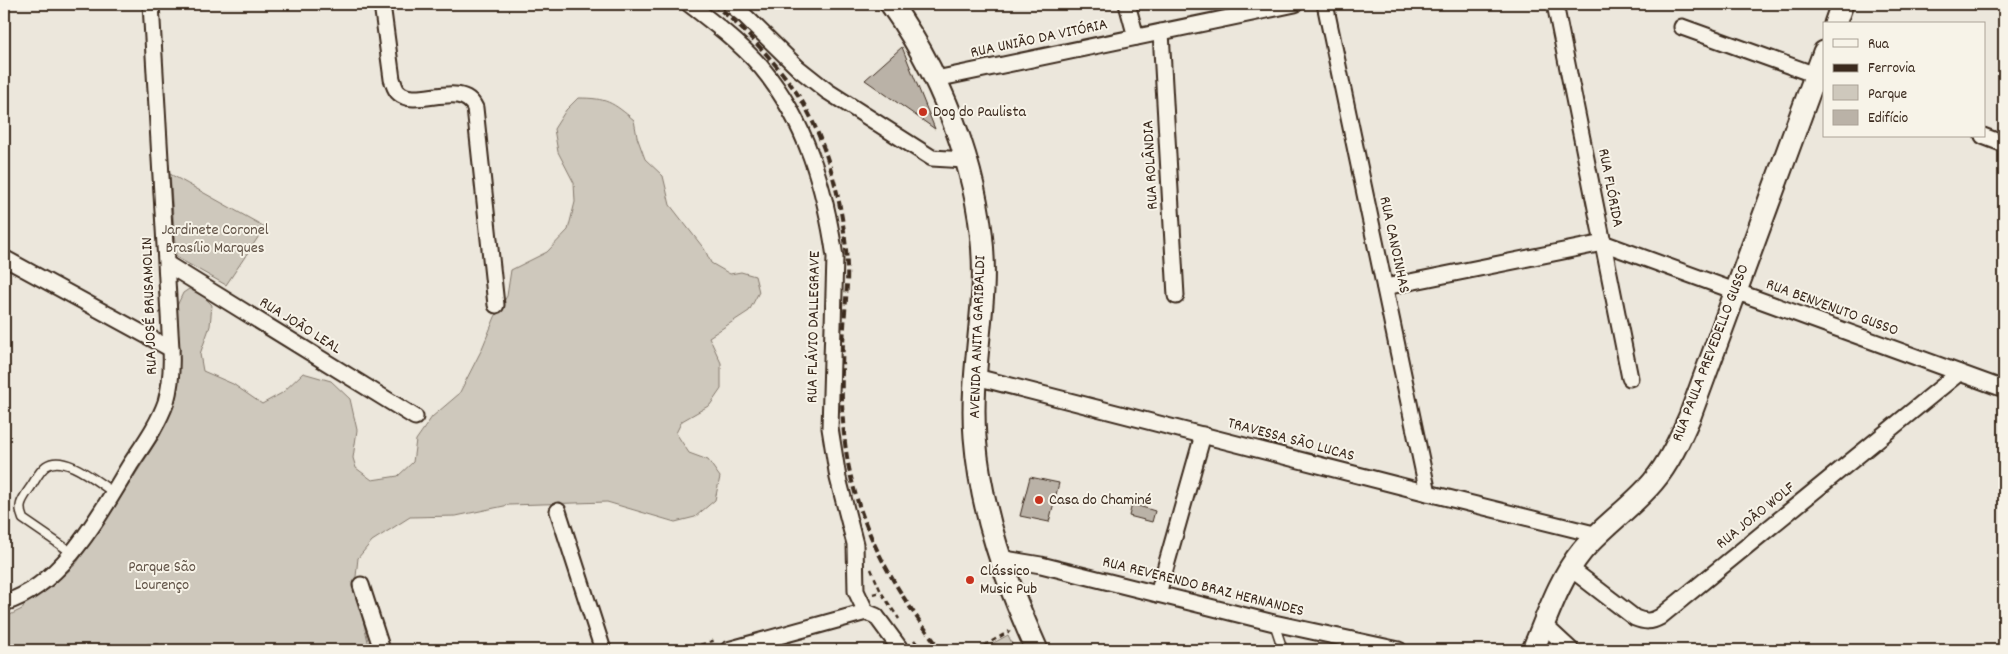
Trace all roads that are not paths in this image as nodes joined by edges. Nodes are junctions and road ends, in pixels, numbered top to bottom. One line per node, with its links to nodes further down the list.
1 (152, 4): 23 (street, RUA JOSÉ BRUSAMOLIN)
2 (382, 4): 27 (street)
3 (689, 4): 45 (street, RUA FLÁVIO DALLEGRAVE)
4 (730, 4): 20 (street)
5 (891, 4): 17 (street, AVENIDA ANITA GARIBALDI)
6 (1127, 4): 14 (street)
7 (1296, 4): 13 (street, RUA UNIÃO DA VITÓRIA)
8 (1325, 4): 24 (street, RUA CANOINHAS)
9 (1555, 4): 21 (street, RUA FLÓRIDA)
10 (1842, 4): 11 (street)
11 (1835, 22)
12 (1682, 27): 16 (street)
13 (1161, 32): 14 (street, RUA UNIÃO DA VITÓRIA); 26 (street, RUA ROLÂNDIA)
14 (1136, 37): 17 (street, RUA UNIÃO DA VITÓRIA)
15 (1823, 58): 16 (street, RUA PAULA PREVEDELLO GUSSO)
16 (1820, 77): 25 (street, RUA PAULA PREVEDELLO GUSSO)
17 (936, 79): 20 (street, AVENIDA ANITA GARIBALDI)
18 (1986, 137): 19 (street)
19 (2004, 144)
20 (965, 160): 30 (street, AVENIDA ANITA GARIBALDI)
21 (1603, 243): 24 (street); 25 (street, RUA BENVENUTO GUSSO); 31 (street, RUA FLÓRIDA)
22 (4, 258): 28 (street)
23 (166, 264): 28 (street, RUA JOSÉ BRUSAMOLIN); 33 (street, RUA JOÃO LEAL)
24 (1384, 287): 36 (street, RUA CANOINHAS)
25 (1736, 291): 29 (street, RUA BENVENUTO GUSSO); 38 (street, RUA PAULA PREVEDELLO GUSSO)
26 (1176, 296)
27 (496, 305)
28 (171, 349): 35 (street, RUA JOSÉ BRUSAMOLIN)
29 (1959, 372): 32 (street, RUA BENVENUTO GUSSO); 41 (street, RUA JOÃO WOLF)
30 (976, 376): 34 (street, TRAVESSA SÃO LUCAS); 40 (street, AVENIDA ANITA GARIBALDI)
31 (1630, 378)
32 (2003, 385)
33 (414, 417)
34 (1203, 435): 36 (street, TRAVESSA SÃO LUCAS); 43 (street)
35 (113, 492): 39 (street, RUA JOSÉ BRUSAMOLIN); 39 (lane)
36 (1428, 493): 38 (street, TRAVESSA SÃO LUCAS)
37 (558, 511): 49 (street)
38 (1598, 535): 41 (street, RUA PAULA PREVEDELLO GUSSO)
39 (72, 552): 44 (street, RUA JOSÉ BRUSAMOLIN)
40 (999, 558): 43 (street, RUA REVERENDO BRAZ HERNANDES); 52 (street, AVENIDA ANITA GARIBALDI)
41 (1570, 568): 47 (street, RUA PAULA PREVEDELLO GUSSO)
42 (361, 585): 48 (street)
43 (1158, 594): 46 (street, RUA REVERENDO BRAZ HERNANDES)
44 (4, 603)
45 (866, 612): 50 (street); 51 (street, RUA FLÁVIO DALLEGRAVE)
46 (1274, 623): 53 (lane); 54 (street, RUA REVERENDO BRAZ HERNANDES)
47 (1544, 625): 55 (street, RUA PAULA PREVEDELLO GUSSO); 56 (street)
48 (382, 650)
49 (603, 650)
50 (728, 650)
51 (901, 650)
52 (1037, 650)
53 (1283, 650)
54 (1398, 650)
55 (1533, 650)
56 (1571, 650)

